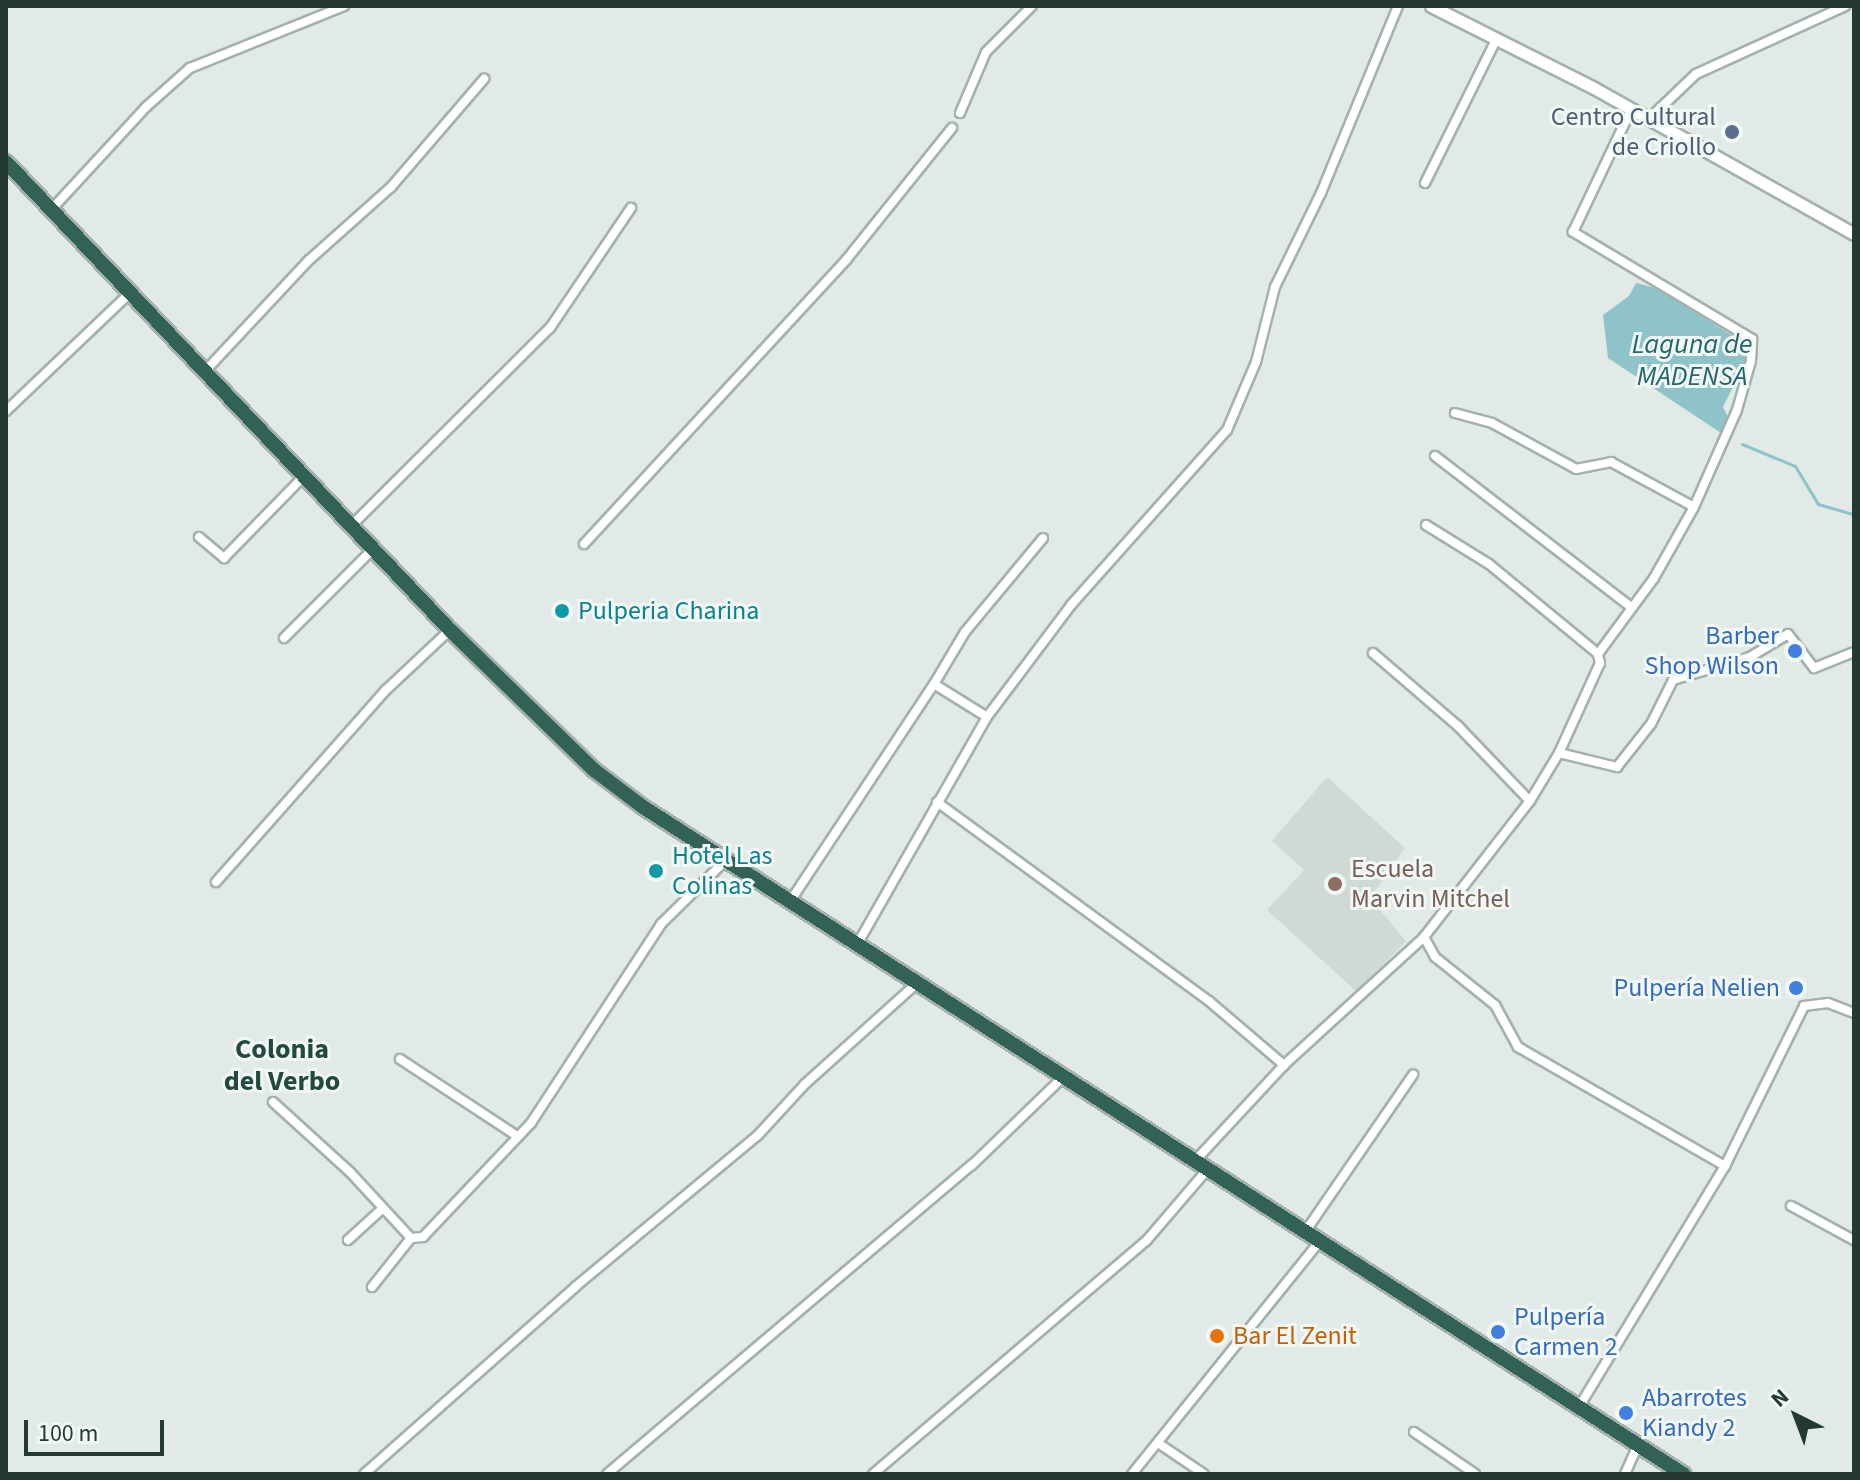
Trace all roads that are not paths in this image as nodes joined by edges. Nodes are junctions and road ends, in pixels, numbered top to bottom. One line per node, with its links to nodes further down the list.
1 (344, 6): 15 (street)
2 (1032, 6): 9 (street)
3 (1398, 6): 37 (street)
4 (1431, 6): 6 (street)
5 (1845, 6): 10 (street)
6 (1495, 42): 8 (street); 13 (street)
7 (484, 79): 18 (street)
8 (1631, 110): 10 (street); 23 (street)
9 (960, 113)
10 (1649, 119): 16 (street)
11 (952, 128): 28 (street)
12 (6, 162): 15 (highway)
13 (1425, 183)
14 (631, 208): 24 (street)
15 (51, 210): 17 (highway)
16 (1854, 234)
17 (132, 290): 18 (highway); 19 (street)
18 (207, 369): 22 (highway)
19 (6, 411)
20 (1455, 413): 23 (street)
21 (1435, 456): 30 (street)
22 (305, 474): 24 (highway); 26 (street)
23 (1694, 507): 30 (street)
24 (353, 524): 29 (highway)
25 (1426, 525): 35 (street)
26 (199, 537)
27 (1043, 538): 36 (street)
28 (584, 544)
29 (374, 547): 31 (highway); 32 (street)
30 (1631, 607): 35 (street)
31 (450, 630): 41 (highway); 42 (street)
32 (284, 638)
33 (1854, 652): 38 (street)
34 (1373, 653): 39 (street)
35 (1598, 654): 38 (street)
36 (934, 684): 37 (street); 43 (street)
37 (987, 717): 40 (street)
38 (1559, 753): 39 (street)
39 (1530, 801): 44 (street)
40 (937, 802): 45 (street); 49 (street)
41 (727, 858): 43 (highway); 53 (street)
42 (216, 882)
43 (791, 900): 45 (highway)
44 (1424, 937): 49 (street); 55 (street)
45 (858, 943): 46 (highway)
46 (917, 983): 51 (highway); 69 (street)
47 (1854, 1013): 55 (street)
48 (400, 1059): 53 (street)
49 (1284, 1065): 54 (street)
50 (1413, 1075): 59 (street)
51 (1063, 1077): 54 (highway); 70 (street)
52 (273, 1102): 58 (street)
53 (517, 1136): 60 (street)
54 (1194, 1162): 56 (highway)
55 (1725, 1166): 65 (street)
56 (1207, 1170): 59 (highway); 71 (street)
57 (1791, 1206): 62 (street)
58 (382, 1209): 60 (street); 61 (street)
59 (1305, 1232): 63 (highway)
60 (411, 1238): 64 (street)
61 (348, 1240)
62 (1854, 1240)
63 (1319, 1242): 65 (highway); 67 (street)
64 (372, 1287)
65 (1579, 1407): 68 (highway)
66 (1414, 1432): 74 (street)
67 (1158, 1443): 72 (street); 73 (street)
68 (1638, 1445): 75 (street); 76 (highway)
69 (364, 1474)
70 (607, 1474)
71 (873, 1474)
72 (1132, 1474)
73 (1204, 1474)
74 (1475, 1474)
75 (1625, 1474)
76 (1683, 1474)

